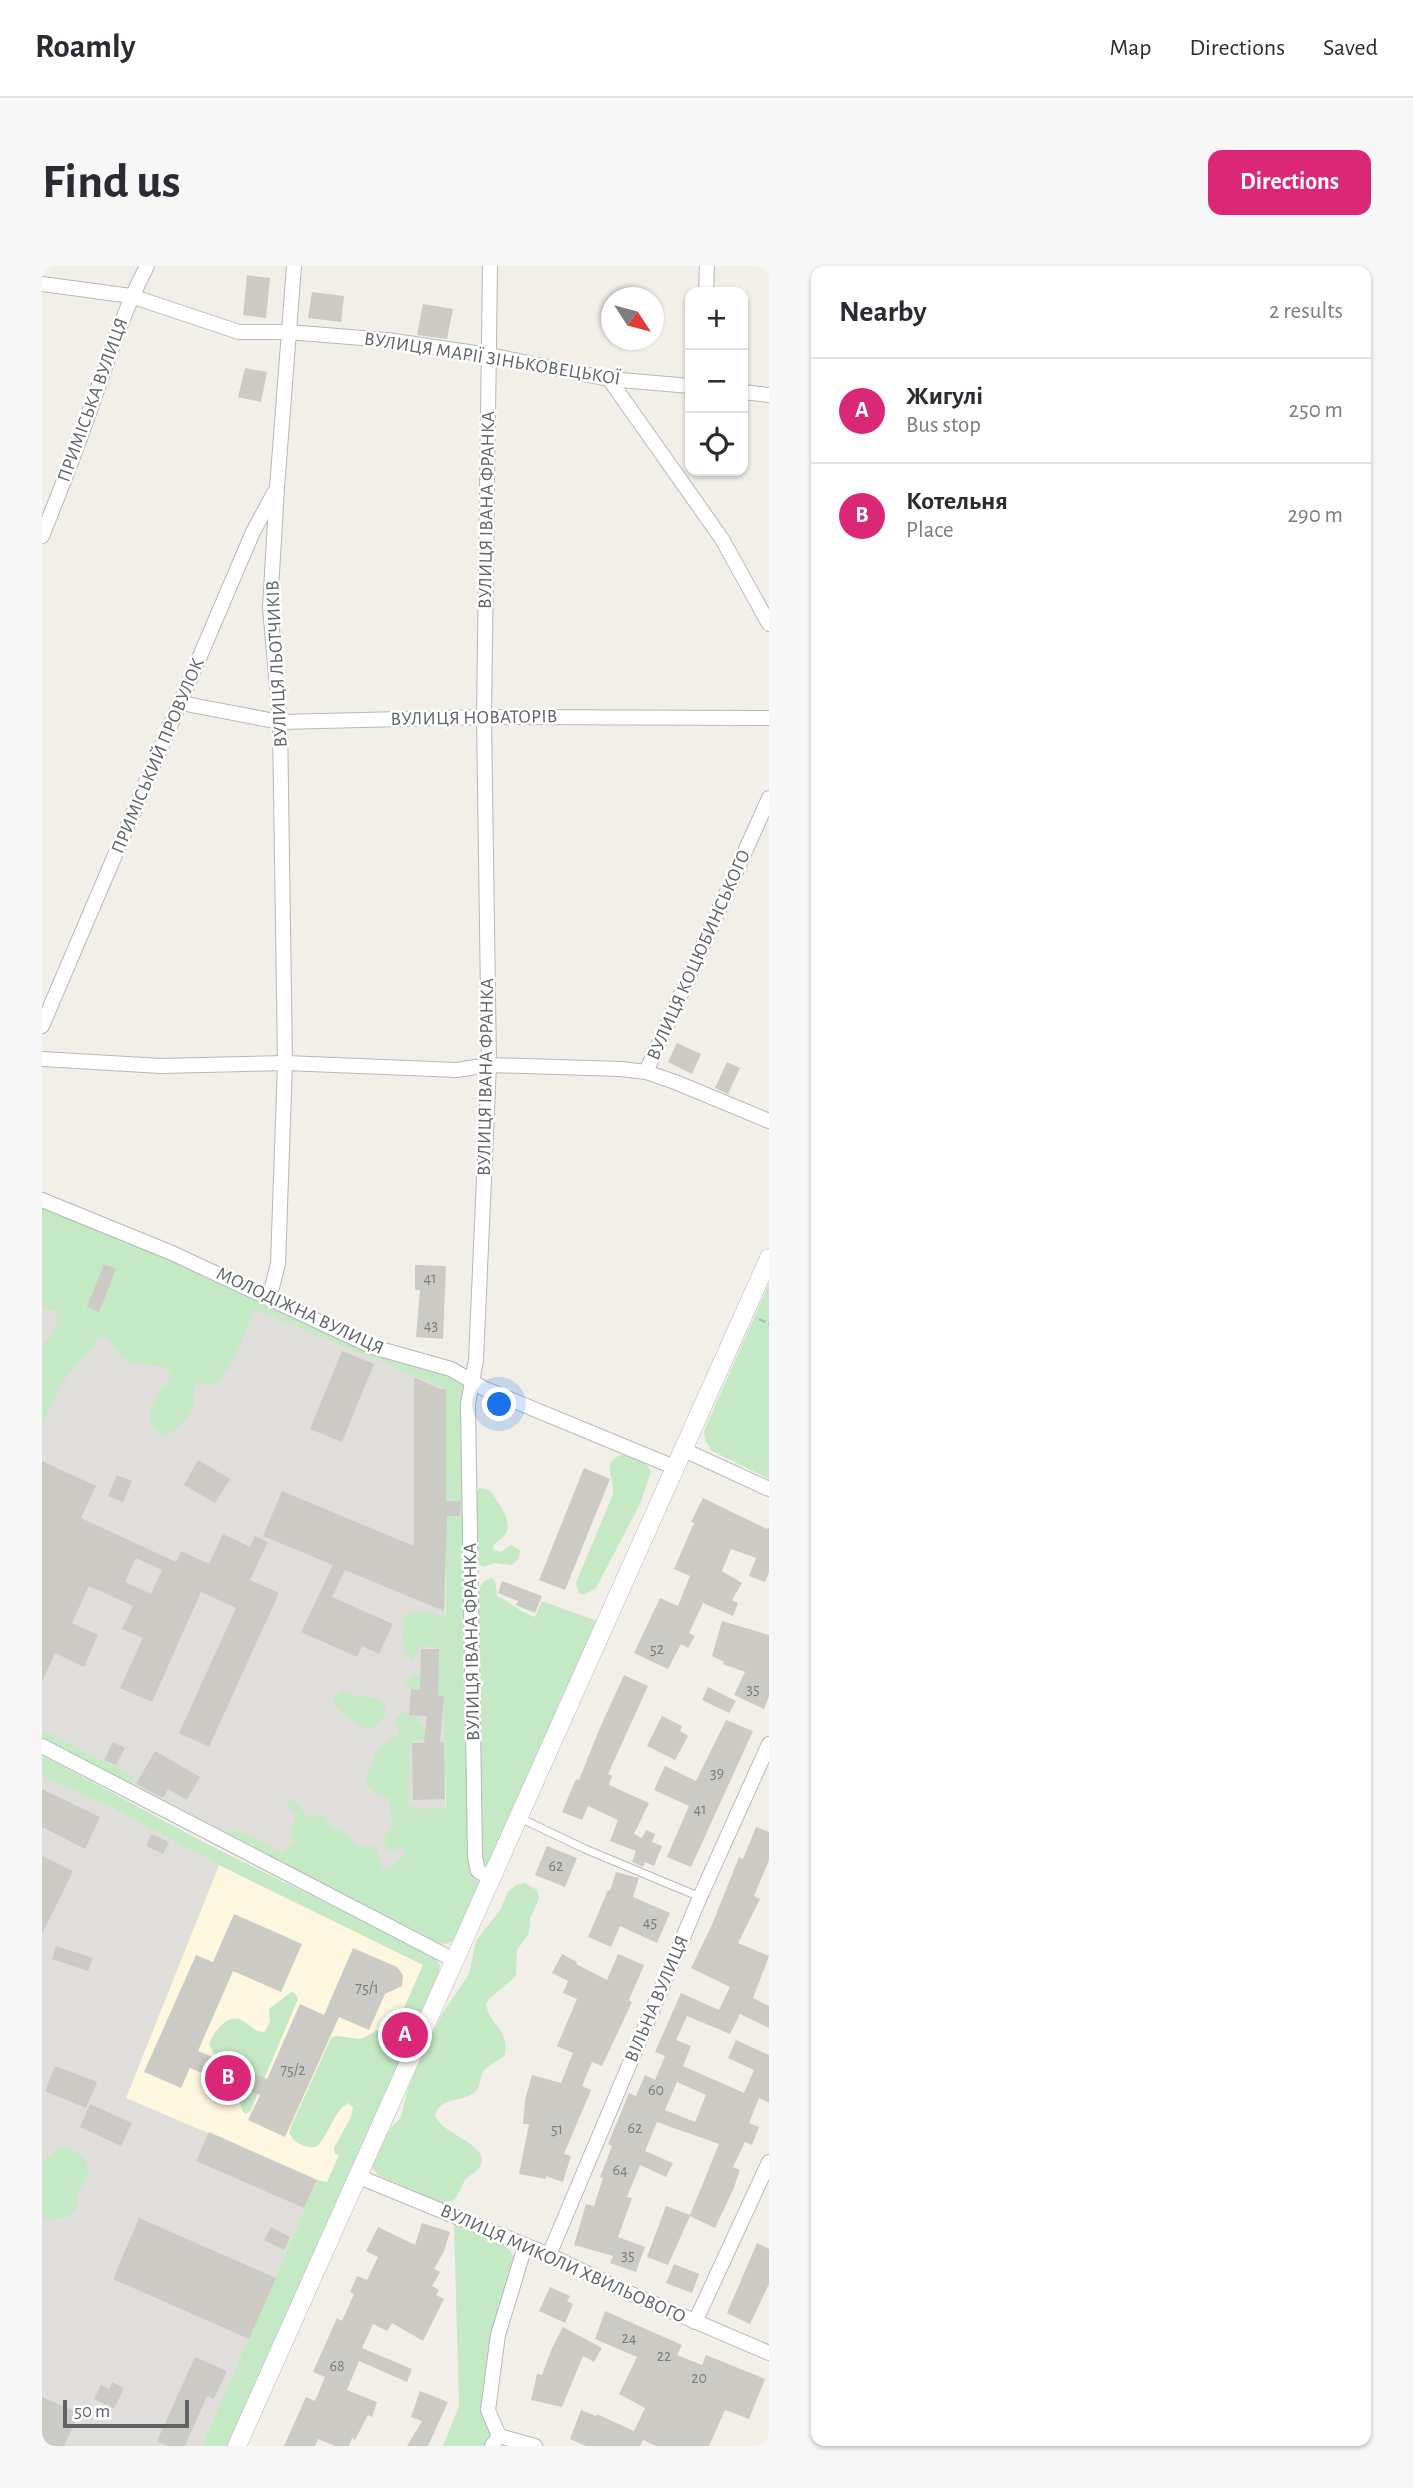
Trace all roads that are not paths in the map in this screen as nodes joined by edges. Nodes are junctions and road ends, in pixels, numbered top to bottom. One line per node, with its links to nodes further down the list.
1 (148, 266): 7 (street, ПРИМІСЬКА ВУЛИЦЯ)
2 (294, 266): 8 (street, ВУЛИЦЯ ЛЬОТЧИКІВ)
3 (491, 266): 9 (street, ВУЛИЦЯ ІВАНА ФРАНКА)
4 (707, 266): 6 (street)
5 (42, 284): 7 (street, ВУЛИЦЯ МАРІЇ ЗІНЬКОВЕЦЬКОЇ)
6 (706, 287)
7 (131, 296): 8 (street, ВУЛИЦЯ МАРІЇ ЗІНЬКОВЕЦЬКОЇ); 15 (street, ПРИМІСЬКА ВУЛИЦЯ)
8 (288, 332): 9 (street, ВУЛИЦЯ МАРІЇ ЗІНЬКОВЕЦЬКОЇ); 14 (street, ВУЛИЦЯ ЛЬОТЧИКІВ)
9 (489, 355): 10 (street, ВУЛИЦЯ МАРІЇ ЗІНЬКОВЕЦЬКОЇ); 18 (street, ВУЛИЦЯ ІВАНА ФРАНКА)
10 (609, 379): 11 (street, ВУЛИЦЯ МАРІЇ ЗІНЬКОВЕЦЬКОЇ); 16 (street)
11 (685, 386)
12 (748, 393): 13 (street)
13 (769, 395)
14 (277, 488): 17 (street, ПРИМІСЬКИЙ ПРОВУЛОК); 20 (street, ВУЛИЦЯ ЛЬОТЧИКІВ)
15 (42, 536)
16 (769, 624)
17 (181, 703): 20 (street, ВУЛИЦЯ НОВАТОРІВ); 22 (street, ПРИМІСЬКИЙ ПРОВУЛОК)
18 (484, 717): 19 (street, ВУЛИЦЯ НОВАТОРІВ); 20 (street, ВУЛИЦЯ НОВАТОРІВ); 25 (street, ВУЛИЦЯ ІВАНА ФРАНКА)
19 (769, 718)
20 (280, 722): 24 (street, ВУЛИЦЯ ЛЬОТЧИКІВ)
21 (769, 799): 26 (street, ВУЛИЦЯ КОЦЮБИНСЬКОГО)
22 (42, 1026)
23 (42, 1059): 24 (street)
24 (285, 1063): 25 (street); 30 (street, ВУЛИЦЯ ЛЬОТЧИКІВ)
25 (489, 1065): 26 (street); 31 (street, ВУЛИЦЯ ІВАНА ФРАНКА)
26 (646, 1072): 27 (street)
27 (769, 1121)
28 (42, 1200): 30 (street, МОЛОДІЖНА ВУЛИЦЯ)
29 (769, 1258): 32 (street)
30 (269, 1299): 31 (street, МОЛОДІЖНА ВУЛИЦЯ)
31 (474, 1382): 33 (street, МОЛОДІЖНА ВУЛИЦЯ); 38 (street, ВУЛИЦЯ ІВАНА ФРАНКА)
32 (682, 1449): 33 (street); 34 (street)
33 (674, 1467): 37 (street)
34 (769, 1489)
35 (769, 1744): 39 (street, ВІЛЬНА ВУЛИЦЯ)
36 (42, 1746): 40 (street)
37 (517, 1817): 38 (street); 39 (lane)
38 (491, 1878): 40 (street)
39 (699, 1897): 44 (street, ВІЛЬНА ВУЛИЦЯ)
40 (453, 1960): 42 (street)
41 (769, 2162): 45 (street)
42 (357, 2176): 43 (street, ВУЛИЦЯ МИКОЛИ ХВИЛЬОВОГО); 48 (street)
43 (525, 2246): 44 (street, ВУЛИЦЯ МИКОЛИ ХВИЛЬОВОГО); 47 (street)
44 (549, 2255): 45 (street, ВУЛИЦЯ МИКОЛИ ХВИЛЬОВОГО)
45 (695, 2322): 46 (street, ВУЛИЦЯ МИКОЛИ ХВИЛЬОВОГО)
46 (769, 2353)
47 (495, 2441): 49 (street)
48 (236, 2446)
49 (535, 2446)

